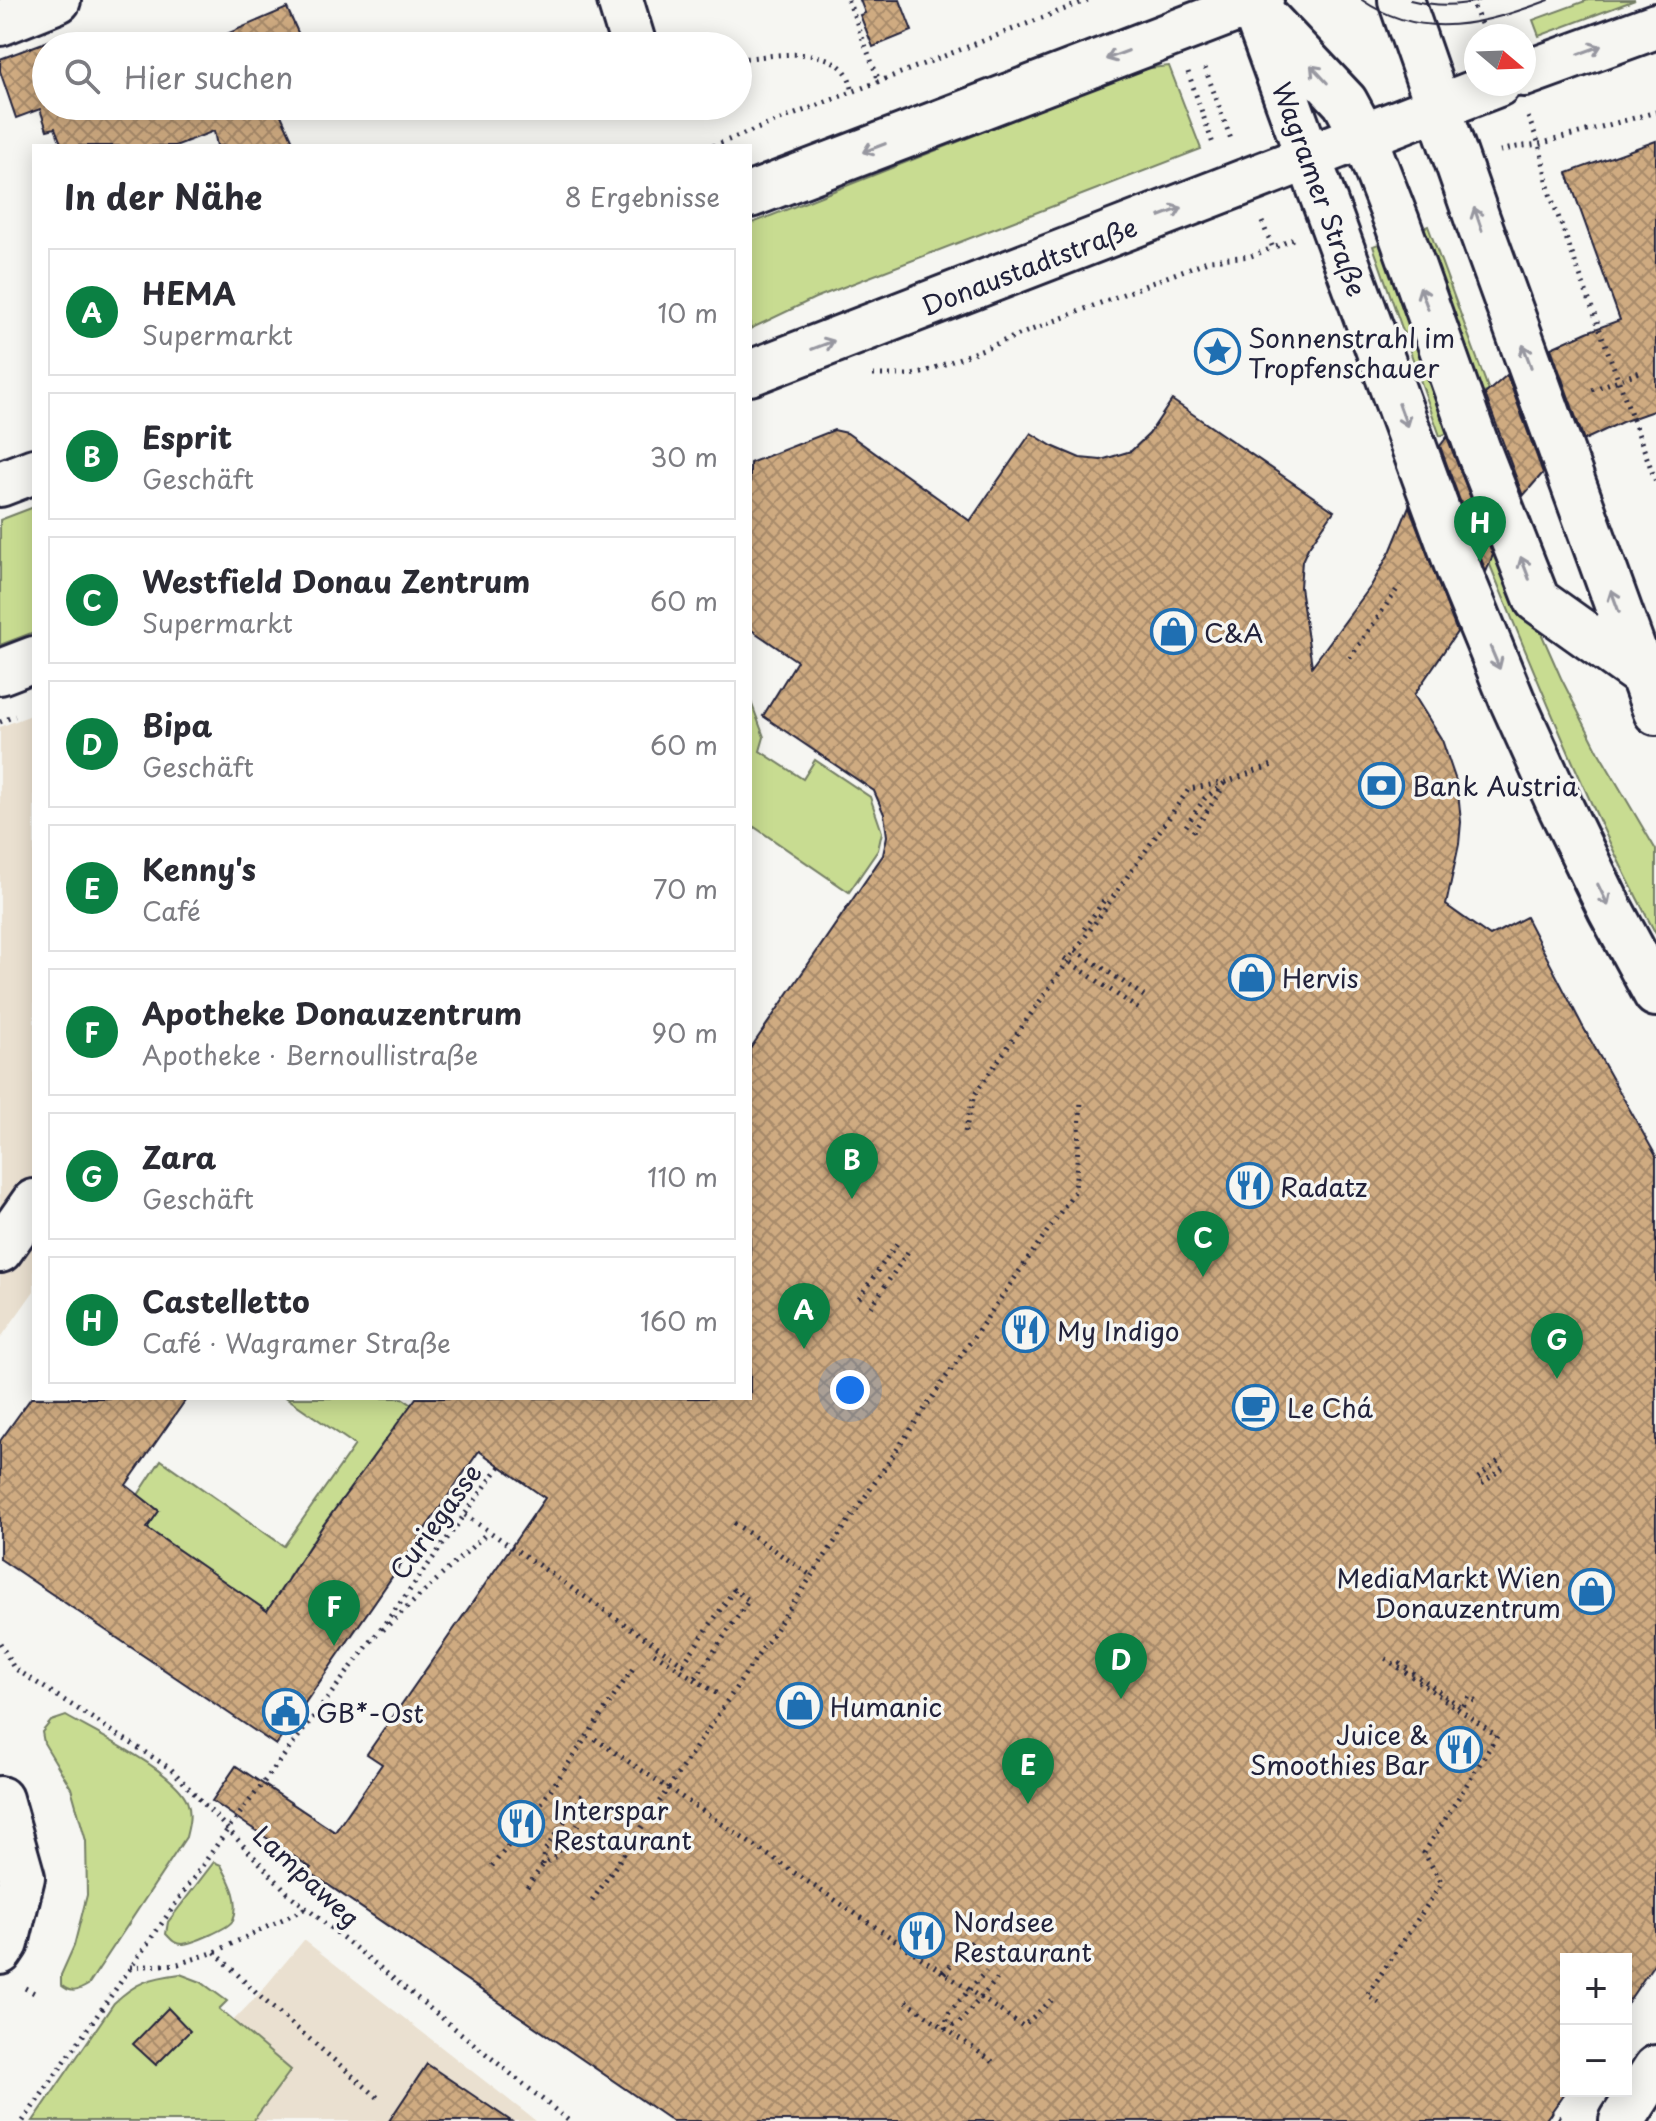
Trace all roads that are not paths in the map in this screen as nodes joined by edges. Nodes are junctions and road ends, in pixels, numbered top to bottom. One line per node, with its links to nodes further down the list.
1 (620, 0): 7 (main road)
2 (1401, 0): 10 (main road)
3 (55, 1): 5 (main road)
4 (1255, 1): 11 (main road, one-way to 4); 12 (main road, Wagramer Straße); 13 (main road, one-way to 13)
5 (0, 23)
6 (1656, 26): 8 (main road, Donaustadtstraße, one-way to 6)
7 (630, 32)
8 (1536, 81)
9 (1490, 96): 10 (main road, Donaustadtstraße)
10 (1438, 108): 11 (main road, Donaustadtstraße); 19 (main road, one-way to 10)
11 (1364, 137): 12 (main road, Donaustadtstraße); 19 (main road, one-way to 11)
12 (1309, 158): 14 (main road, Donaustadtstraße, one-way to 12); 20 (main road, Wagramer Straße, one-way to 20)
13 (752, 194)
14 (752, 372)
15 (32, 472): 16 (main road)
16 (0, 484)
17 (32, 660): 18 (main road)
18 (0, 672)
19 (1649, 693)
20 (1656, 994)
21 (32, 1205): 22 (main road)
22 (0, 1250)
23 (0, 1799): 24 (main road)
24 (0, 1952)
25 (1656, 2068): 26 (main road)
26 (1622, 2121)

